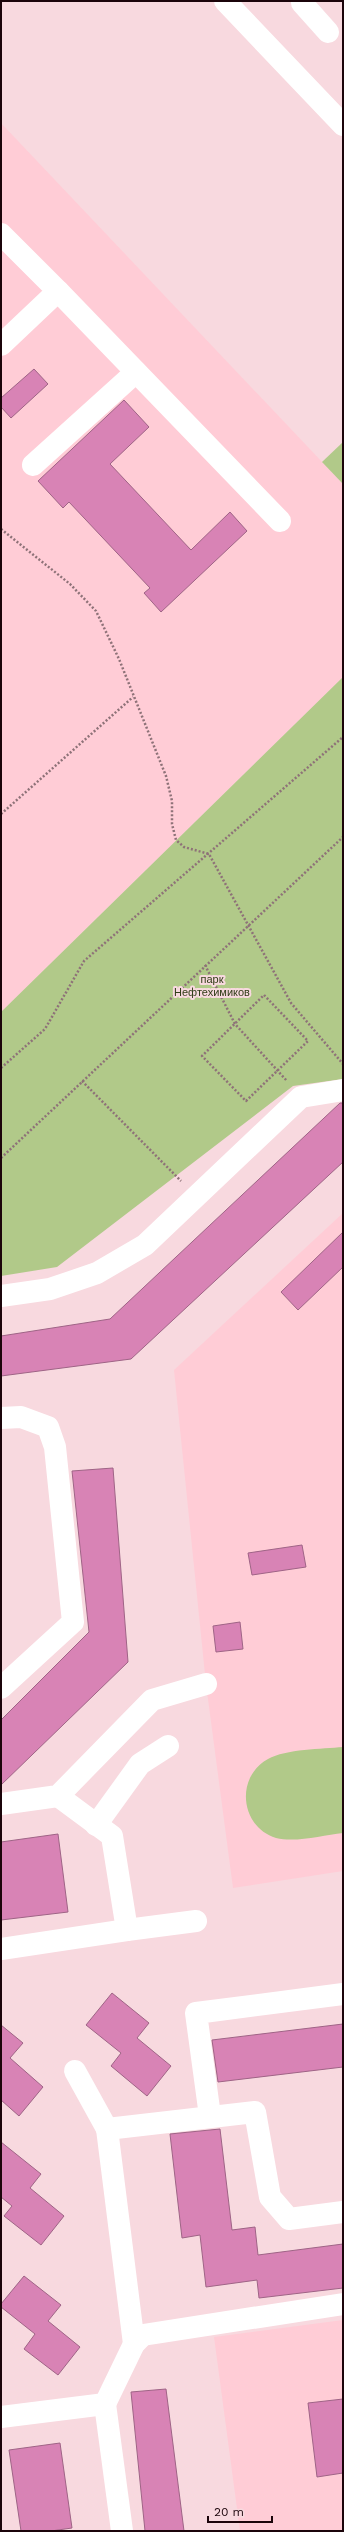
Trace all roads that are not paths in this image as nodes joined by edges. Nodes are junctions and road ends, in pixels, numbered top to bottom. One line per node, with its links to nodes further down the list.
1 (225, 1): 4 (lane)
2 (302, 1): 3 (lane)
3 (328, 32)
4 (343, 125)
5 (1, 234): 6 (lane)
6 (58, 291): 7 (lane); 8 (lane)
7 (1, 345)
8 (136, 372): 9 (lane); 10 (lane)
9 (33, 465)
10 (280, 521)
11 (343, 1090): 12 (lane)
12 (1, 1296)
13 (1, 1418): 15 (lane)
14 (206, 1684): 17 (lane)
15 (1, 1688)
16 (168, 1746): 19 (lane)
17 (58, 1796): 18 (lane); 19 (lane)
18 (1, 1804)
19 (96, 1825): 21 (lane)
20 (196, 1921): 21 (lane)
21 (127, 1930): 22 (lane)
22 (1, 1949)
23 (343, 1994): 25 (lane)
24 (75, 2070): 26 (lane)
25 (210, 2116): 26 (lane); 27 (lane)
26 (107, 2129): 29 (lane)
27 (343, 2212)
28 (343, 2304): 29 (lane)
29 (134, 2344): 30 (lane)
30 (105, 2404): 31 (lane); 32 (lane)
31 (1, 2417)
32 (122, 2531)

